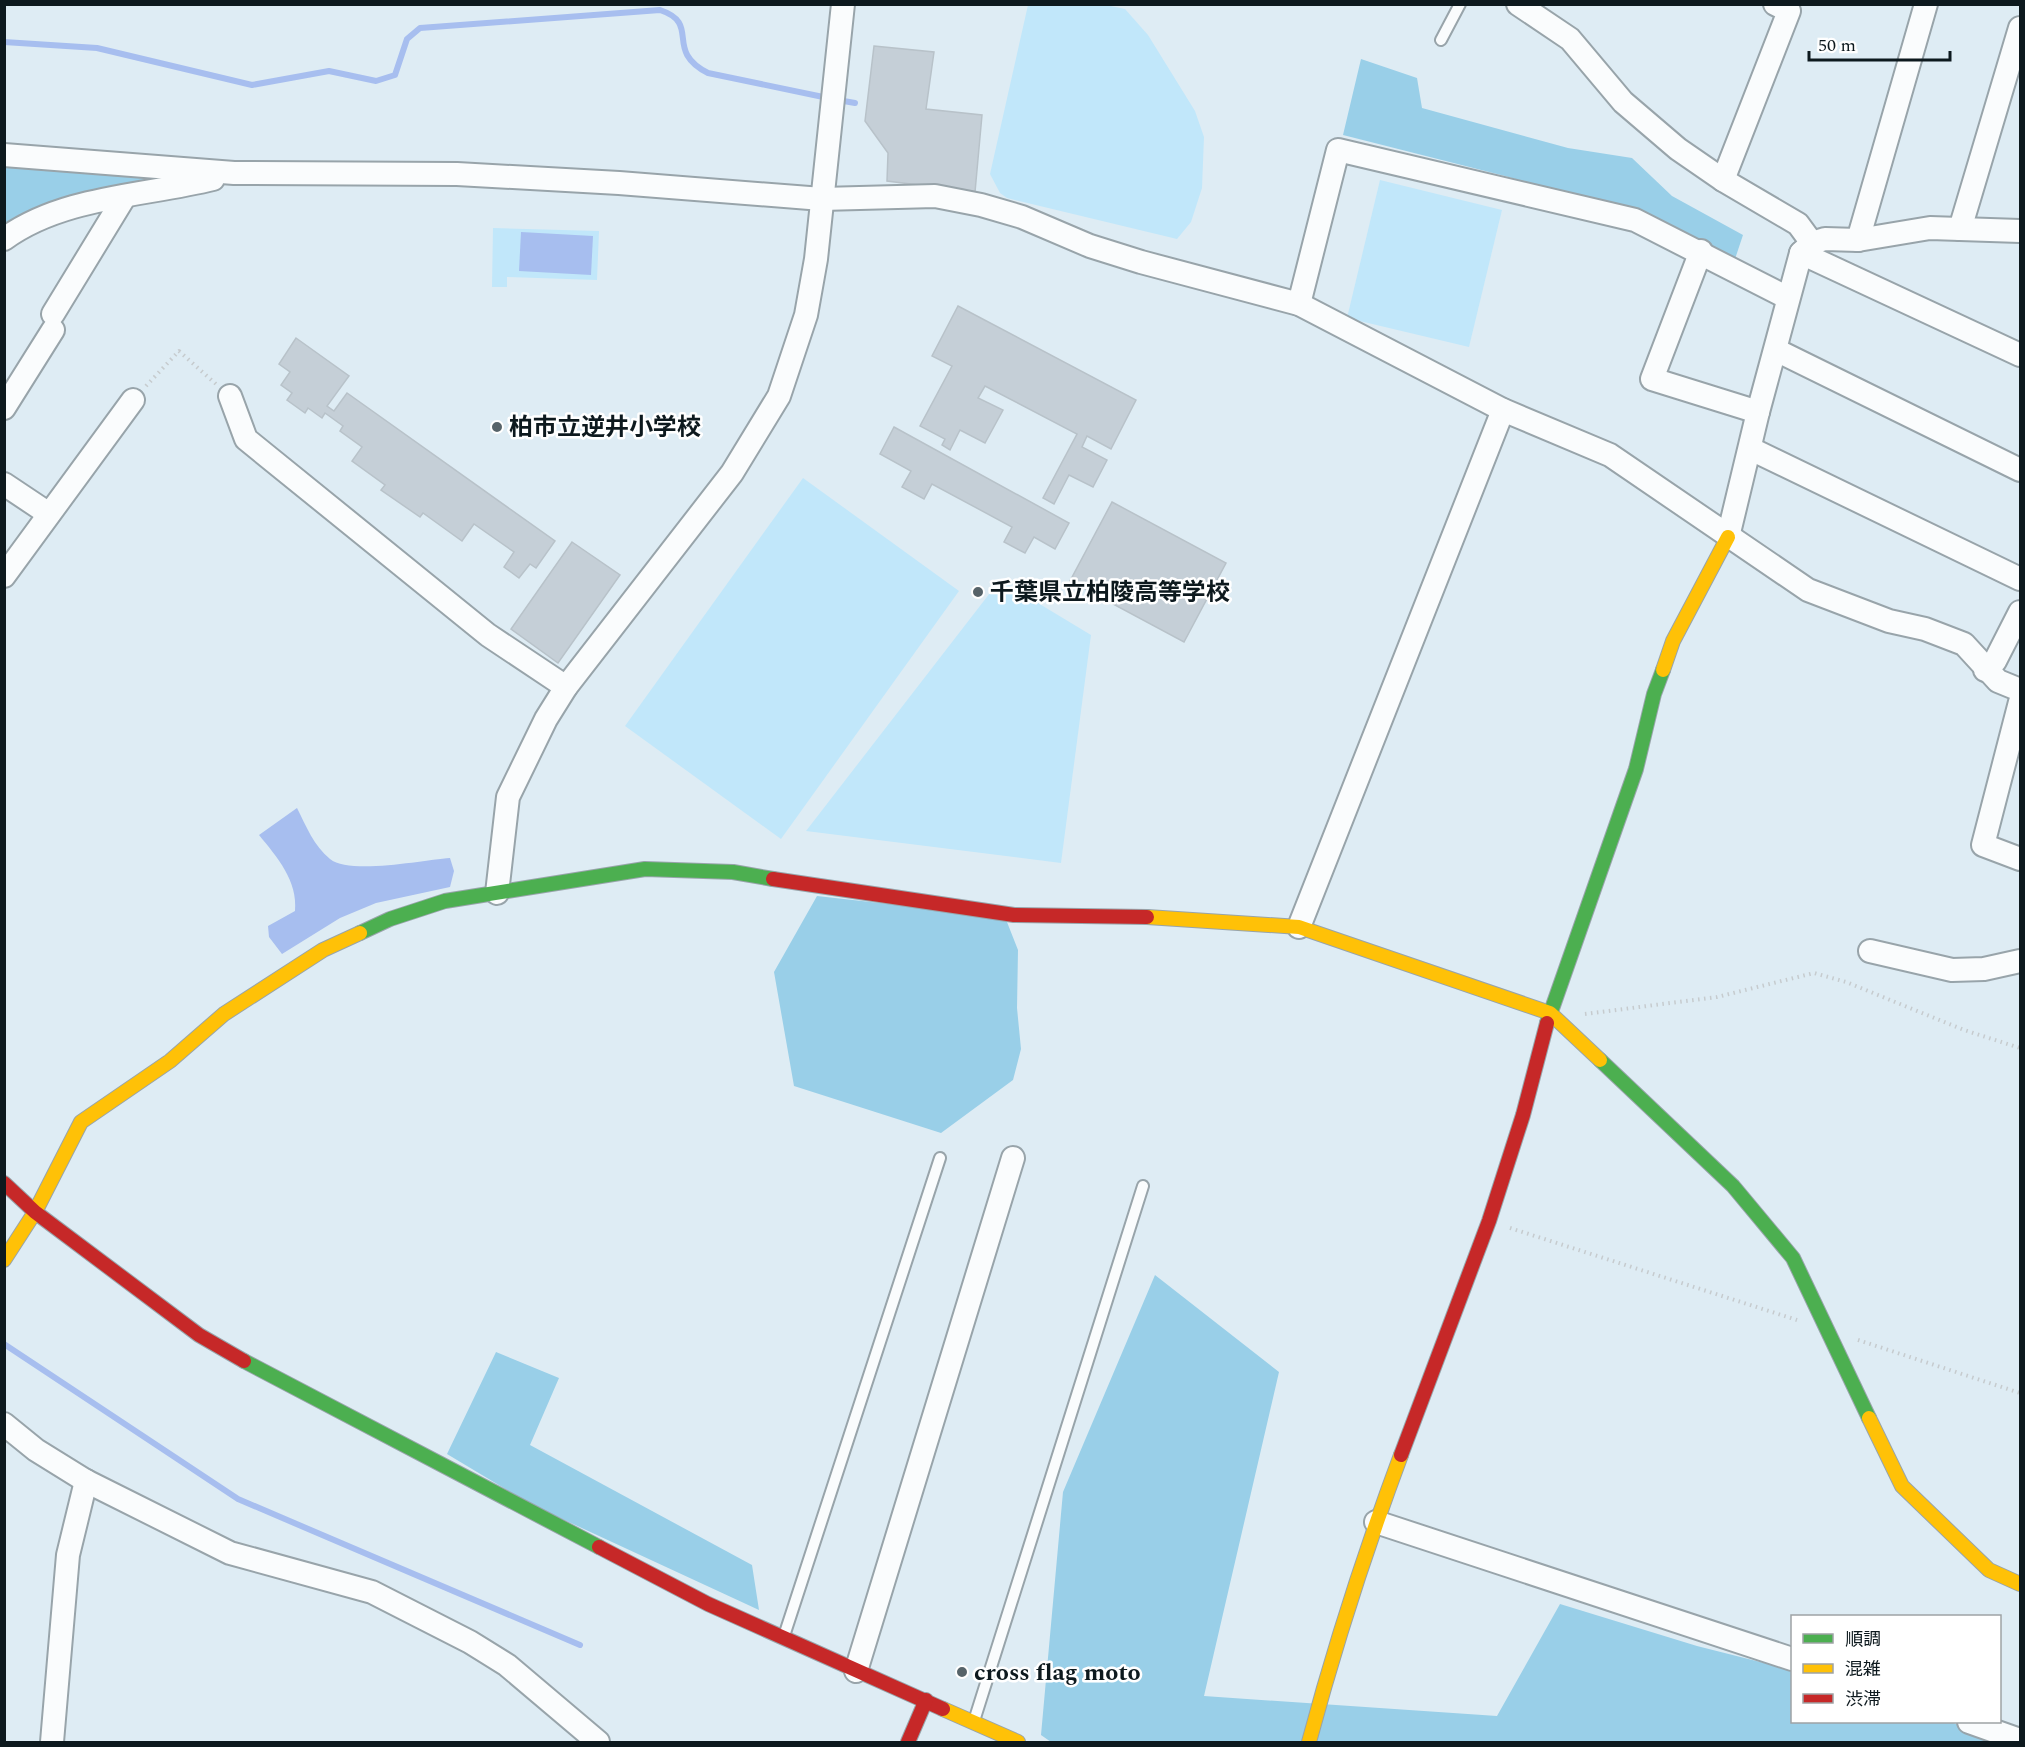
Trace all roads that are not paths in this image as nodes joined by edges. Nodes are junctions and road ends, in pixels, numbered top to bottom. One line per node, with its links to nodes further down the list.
1 (1460, 4): 7 (lane)
2 (1518, 4): 10 (street)
3 (1776, 4): 10 (street)
4 (1926, 4): 16 (street)
5 (843, 5): 12 (street)
6 (2020, 28): 13 (street)
7 (1441, 40)
8 (4, 155): 9 (street)
9 (234, 173): 11 (street); 12 (street)
10 (1723, 180): 17 (street)
11 (125, 196): 15 (street); 25 (street)
12 (822, 199): 20 (street); 37 (street)
13 (1960, 229): 14 (street); 16 (street)
14 (2020, 231)
15 (4, 239)
16 (1858, 240): 17 (street)
17 (1807, 248): 19 (street); 22 (street)
18 (1701, 251): 19 (street); 20 (street); 27 (street)
19 (1788, 297): 21 (street)
20 (1299, 304): 26 (street)
21 (1776, 350): 27 (street); 29 (street)
22 (2020, 356)
23 (230, 396): 37 (street)
24 (133, 400): 31 (street)
25 (4, 408)
26 (1503, 410): 32 (street); 42 (street)
27 (1758, 412): 28 (street)
28 (1751, 449): 32 (street); 34 (street)
29 (2020, 470)
30 (4, 484): 31 (street)
31 (49, 514): 33 (street)
32 (1728, 537): 36 (street); 45 (street)
33 (4, 576)
34 (2020, 579)
35 (2020, 612): 36 (street)
36 (1984, 670): 38 (street)
37 (566, 687): 41 (street)
38 (2020, 690)
39 (2020, 702): 40 (street)
40 (2020, 859)
41 (497, 893): 42 (street); 50 (street)
42 (1299, 927): 45 (street)
43 (1870, 951): 44 (street)
44 (2020, 961)
45 (1550, 1013): 54 (street); 55 (street)
46 (940, 1158): 56 (lane)
47 (1013, 1158): 58 (street)
48 (4, 1183): 50 (street)
49 (1143, 1186): 60 (lane)
50 (35, 1212): 51 (street); 56 (street)
51 (4, 1260)
52 (4, 1424): 53 (street)
53 (86, 1481): 63 (street); 64 (street)
54 (1376, 1522): 57 (street); 67 (street)
55 (2020, 1584)
56 (783, 1640): 58 (street)
57 (1791, 1659)
58 (856, 1671): 59 (street)
59 (926, 1700): 60 (street); 65 (street)
60 (974, 1722): 66 (street)
61 (1972, 1723): 62 (street)
62 (2020, 1740)
63 (52, 1743)
64 (598, 1743)
65 (908, 1743)
66 (1018, 1743)
67 (1309, 1743)

